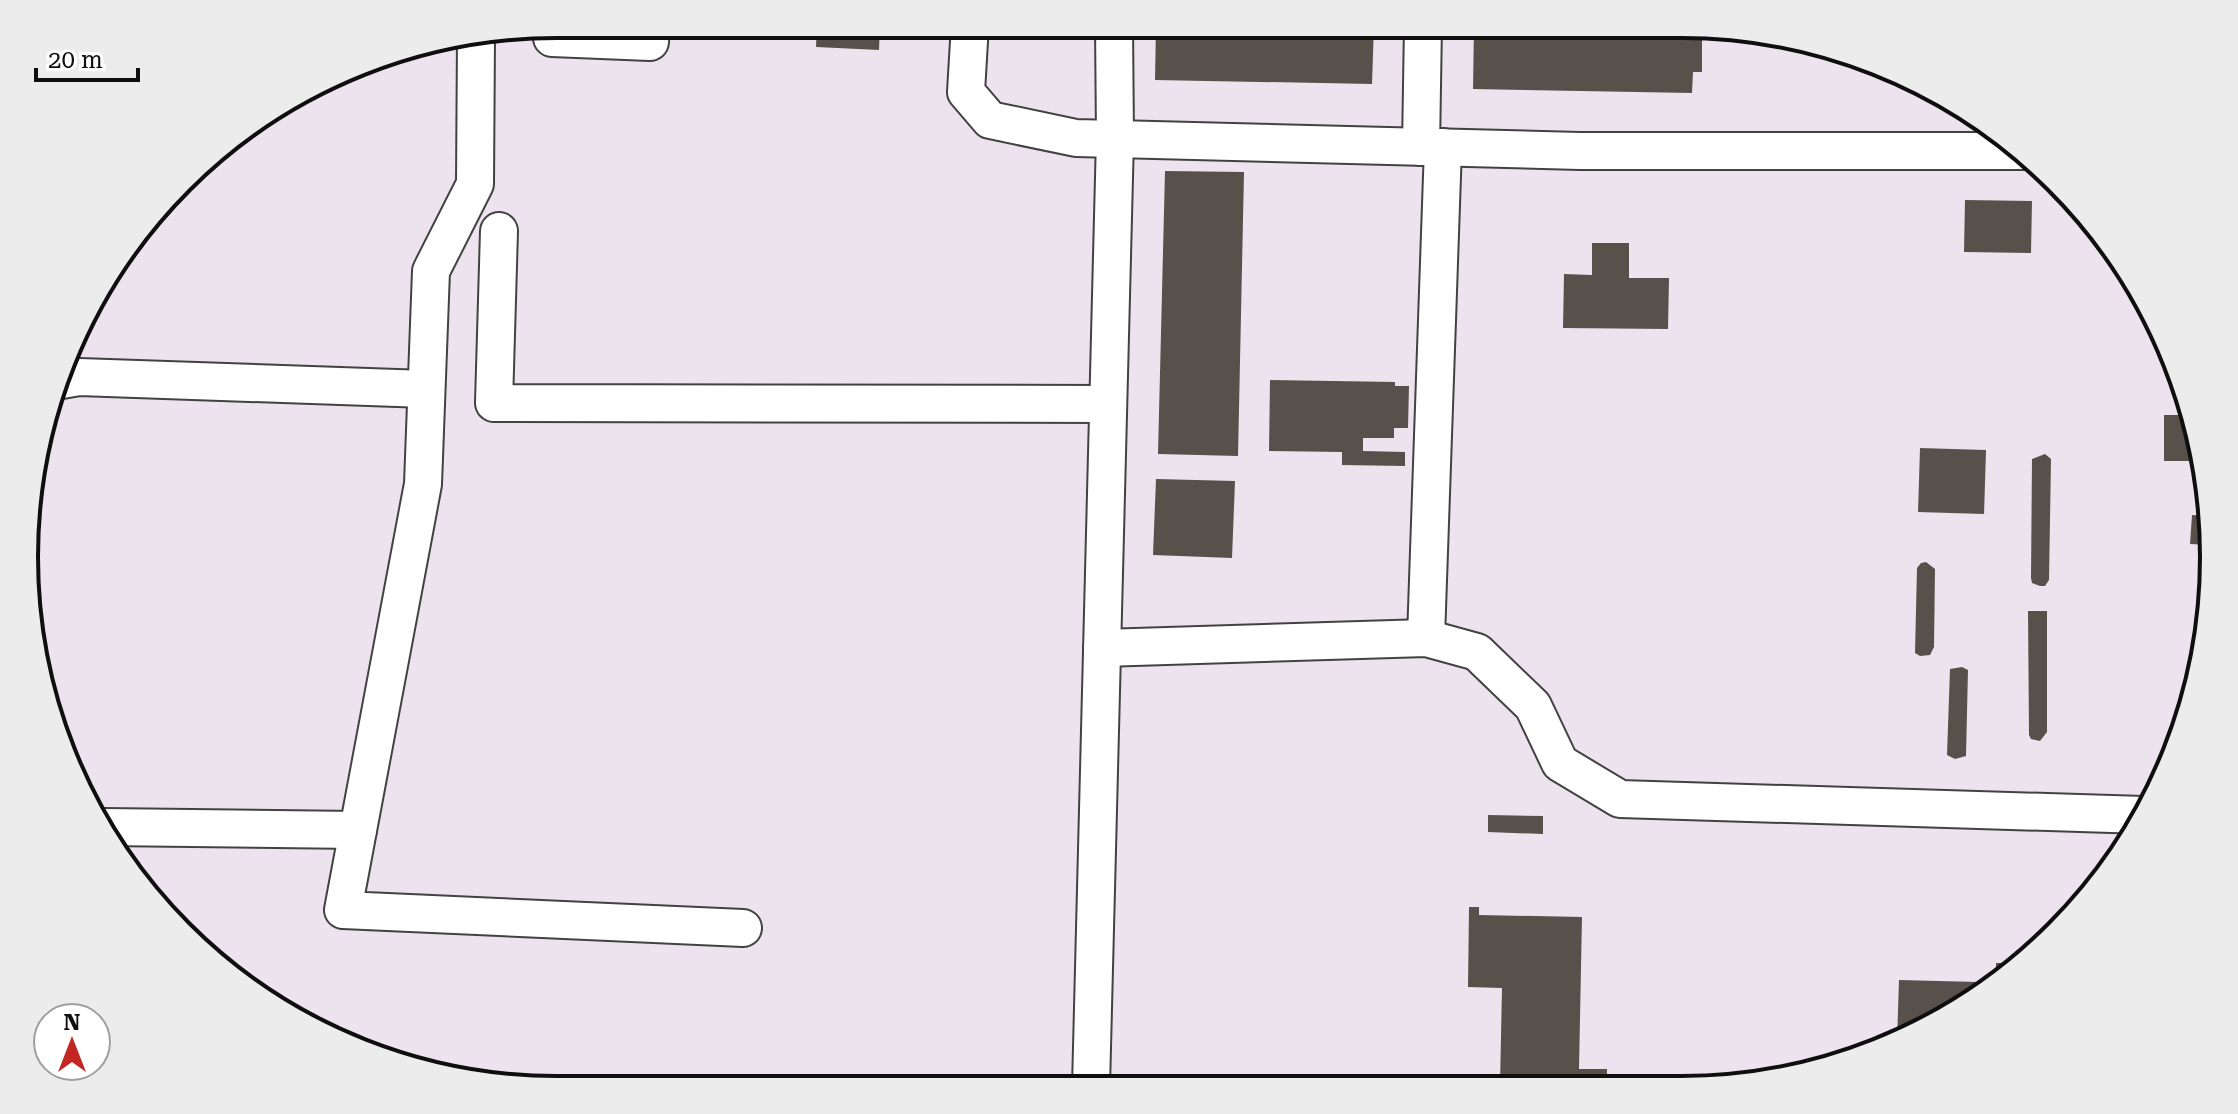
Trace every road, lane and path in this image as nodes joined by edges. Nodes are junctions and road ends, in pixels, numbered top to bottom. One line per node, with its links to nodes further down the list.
1 (554, 38): 2 (lane)
2 (650, 38)
3 (969, 38): 7 (lane)
4 (1114, 38): 7 (lane)
5 (1424, 38): 8 (lane)
6 (476, 44): 12 (lane)
7 (1115, 138): 8 (lane); 13 (lane)
8 (1432, 147): 9 (lane); 14 (lane)
9 (2004, 151)
10 (499, 231): 13 (lane)
11 (70, 379): 12 (lane)
12 (426, 389): 18 (lane)
13 (1108, 404): 15 (lane)
14 (1426, 638): 15 (lane); 16 (lane)
15 (1102, 648): 20 (lane)
16 (2131, 815)
17 (115, 827): 18 (lane)
18 (358, 830): 19 (lane)
19 (743, 928)
20 (1091, 1076)

